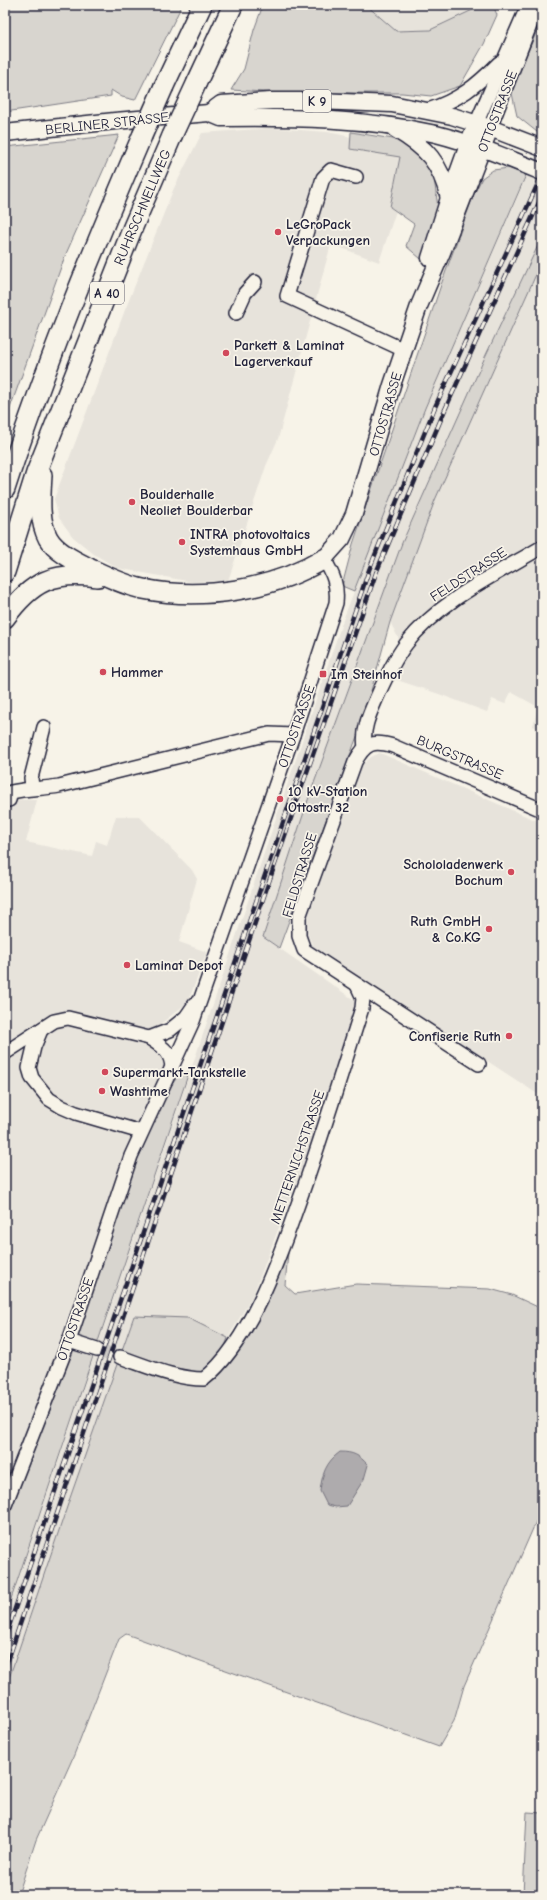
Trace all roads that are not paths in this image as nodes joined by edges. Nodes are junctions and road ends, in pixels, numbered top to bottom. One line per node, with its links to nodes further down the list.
1 (202, 5): 20 (highway, RUHRSCHNELLWEG / A 40, bridge)
2 (233, 5): 21 (highway, RUHRSCHNELLWEG / A 40, bridge)
3 (528, 5): 5 (street, OTTOSTRASSE)
4 (538, 5): 9 (street, OTTOSTRASSE)
5 (503, 59): 6 (street, OTTOSTRASSE); 9 (street, OTTOSTRASSE)
6 (428, 110): 7 (main road, BERLINER STRASSE / K 9); 9 (main road, BERLINER STRASSE / K 9)
7 (209, 113): 8 (main road, BERLINER STRASSE / K 9); 10 (main road, BERLINER STRASSE / K 9)
8 (388, 125): 11 (main road, BERLINER STRASSE / K 9); 15 (main road)
9 (483, 126): 11 (main road, OTTOSTRASSE); 12 (main road, BERLINER STRASSE / K 9)
10 (5, 133)
11 (475, 146): 13 (main road, BERLINER STRASSE / K 9); 15 (main road, OTTOSTRASSE); 17 (main road, OTTOSTRASSE)
12 (542, 148)
13 (542, 172)
14 (356, 177): 19 (street)
15 (449, 198): 17 (main road, OTTOSTRASSE)
16 (255, 282): 18 (street)
17 (419, 306): 19 (main road, OTTOSTRASSE)
18 (236, 313)
19 (404, 350): 25 (main road, OTTOSTRASSE)
20 (22, 436): 22 (highway); 23 (highway, RUHRSCHNELLWEG / A 40)
21 (45, 451): 26 (highway, RUHRSCHNELLWEG / A 40); 27 (highway)
22 (5, 461)
23 (5, 489)
24 (542, 547): 31 (street, FELDSTRASSE)
25 (324, 559): 27 (highway); 30 (street, OTTOSTRASSE)
26 (5, 572)
27 (112, 579): 28 (highway)
28 (5, 618)
29 (44, 727): 32 (street)
30 (293, 735): 32 (street); 36 (street, OTTOSTRASSE)
31 (365, 747): 34 (street, BURGSTRASSE); 35 (street, FELDSTRASSE)
32 (32, 787): 33 (street)
33 (10, 800)
34 (542, 810)
35 (357, 985): 40 (street); 45 (street, METTERNICHSTRASSE)
36 (203, 993): 38 (street, OTTOSTRASSE); 41 (street, OTTOSTRASSE)
37 (41, 1030): 38 (street); 39 (street); 42 (street)
38 (149, 1038): 41 (street)
39 (5, 1053)
40 (479, 1064)
41 (172, 1069): 42 (street, OTTOSTRASSE)
42 (140, 1132): 43 (street, OTTOSTRASSE)
43 (69, 1341): 44 (street); 46 (street, OTTOSTRASSE)
44 (96, 1350)
45 (120, 1357)
46 (5, 1505)

